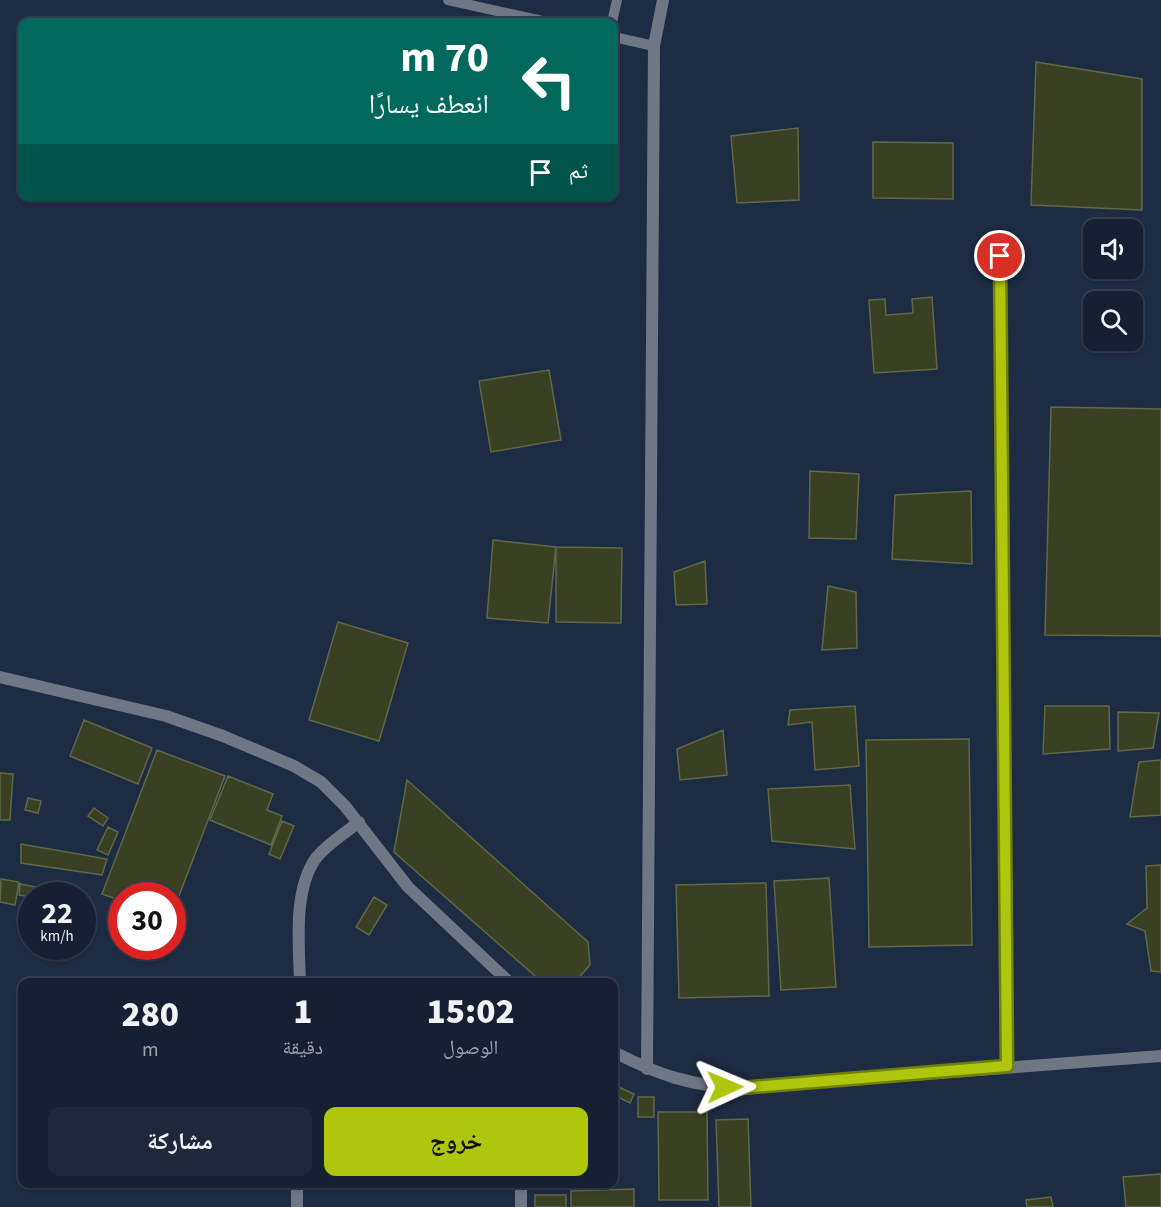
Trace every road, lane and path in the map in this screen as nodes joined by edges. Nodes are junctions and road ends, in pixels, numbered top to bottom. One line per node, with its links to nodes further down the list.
1 (448, 0): 4 (lane)
2 (617, 0): 5 (lane)
3 (663, 0): 7 (street)
4 (529, 18)
5 (613, 18)
6 (618, 38): 7 (lane)
7 (654, 46): 16 (street)
8 (1000, 256): 15 (street)
9 (0, 677): 10 (street)
10 (359, 822): 11 (street); 12 (street)
11 (300, 978)
12 (505, 978)
13 (618, 1054): 16 (street)
14 (1161, 1056): 15 (street)
15 (1007, 1066): 16 (street)
16 (647, 1069)
17 (297, 1188): 19 (street)
18 (521, 1188): 20 (street)
19 (297, 1207)
20 (521, 1207)

